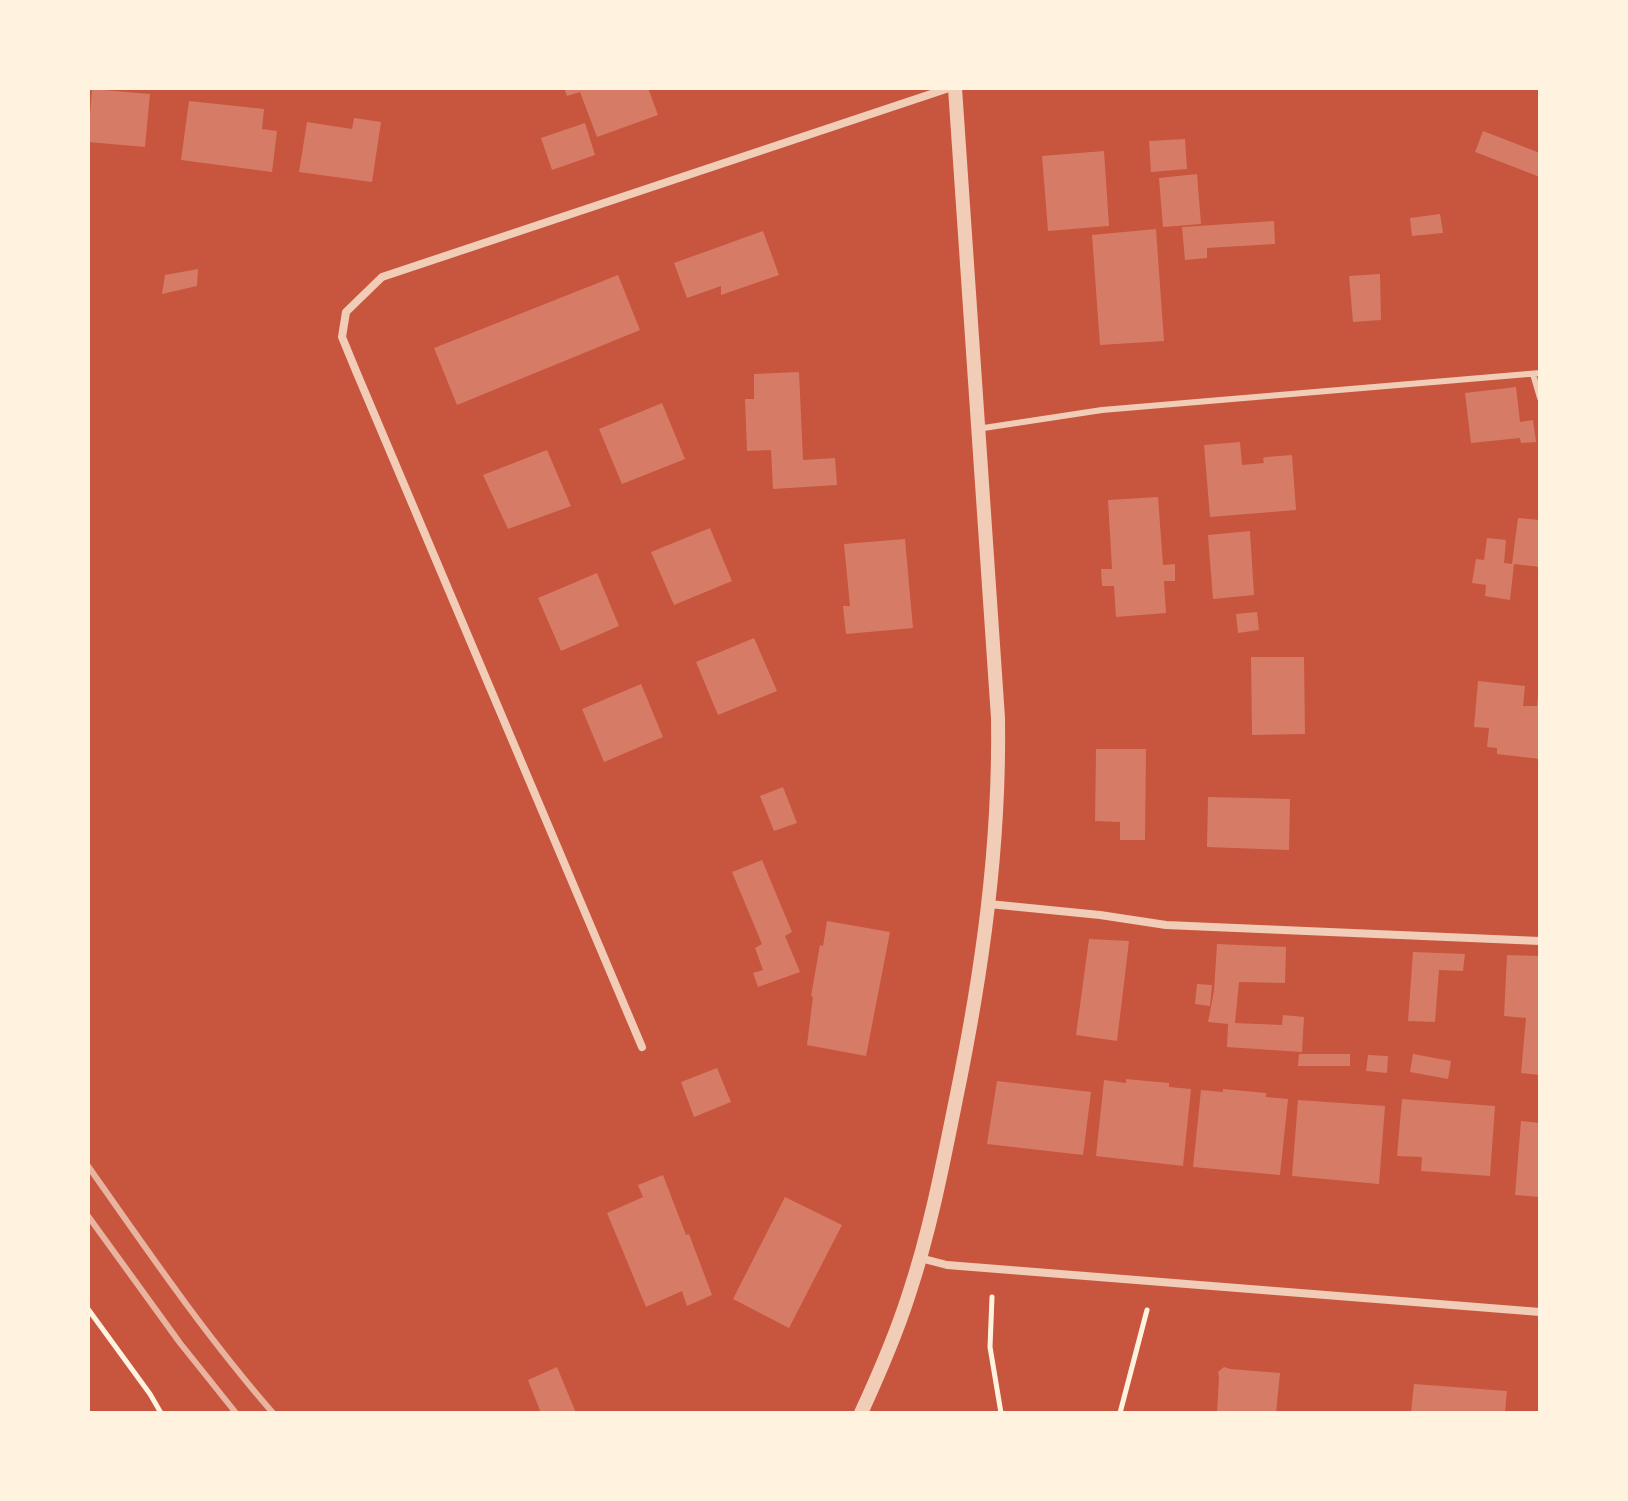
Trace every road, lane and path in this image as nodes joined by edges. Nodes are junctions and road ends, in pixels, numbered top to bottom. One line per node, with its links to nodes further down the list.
1 (952, 88): 4 (street); 7 (street)
2 (1537, 373): 3 (lane); 4 (lane)
3 (1540, 398)
4 (977, 429): 5 (street)
5 (989, 904): 6 (street); 8 (street)
6 (1540, 941)
7 (642, 1047)
8 (920, 1258): 12 (street); 14 (street)
9 (992, 1297): 15 (path)
10 (88, 1309): 13 (path)
11 (1147, 1310): 16 (path)
12 (1540, 1312)
13 (161, 1413)
14 (861, 1413)
15 (1001, 1413)
16 (1120, 1413)

